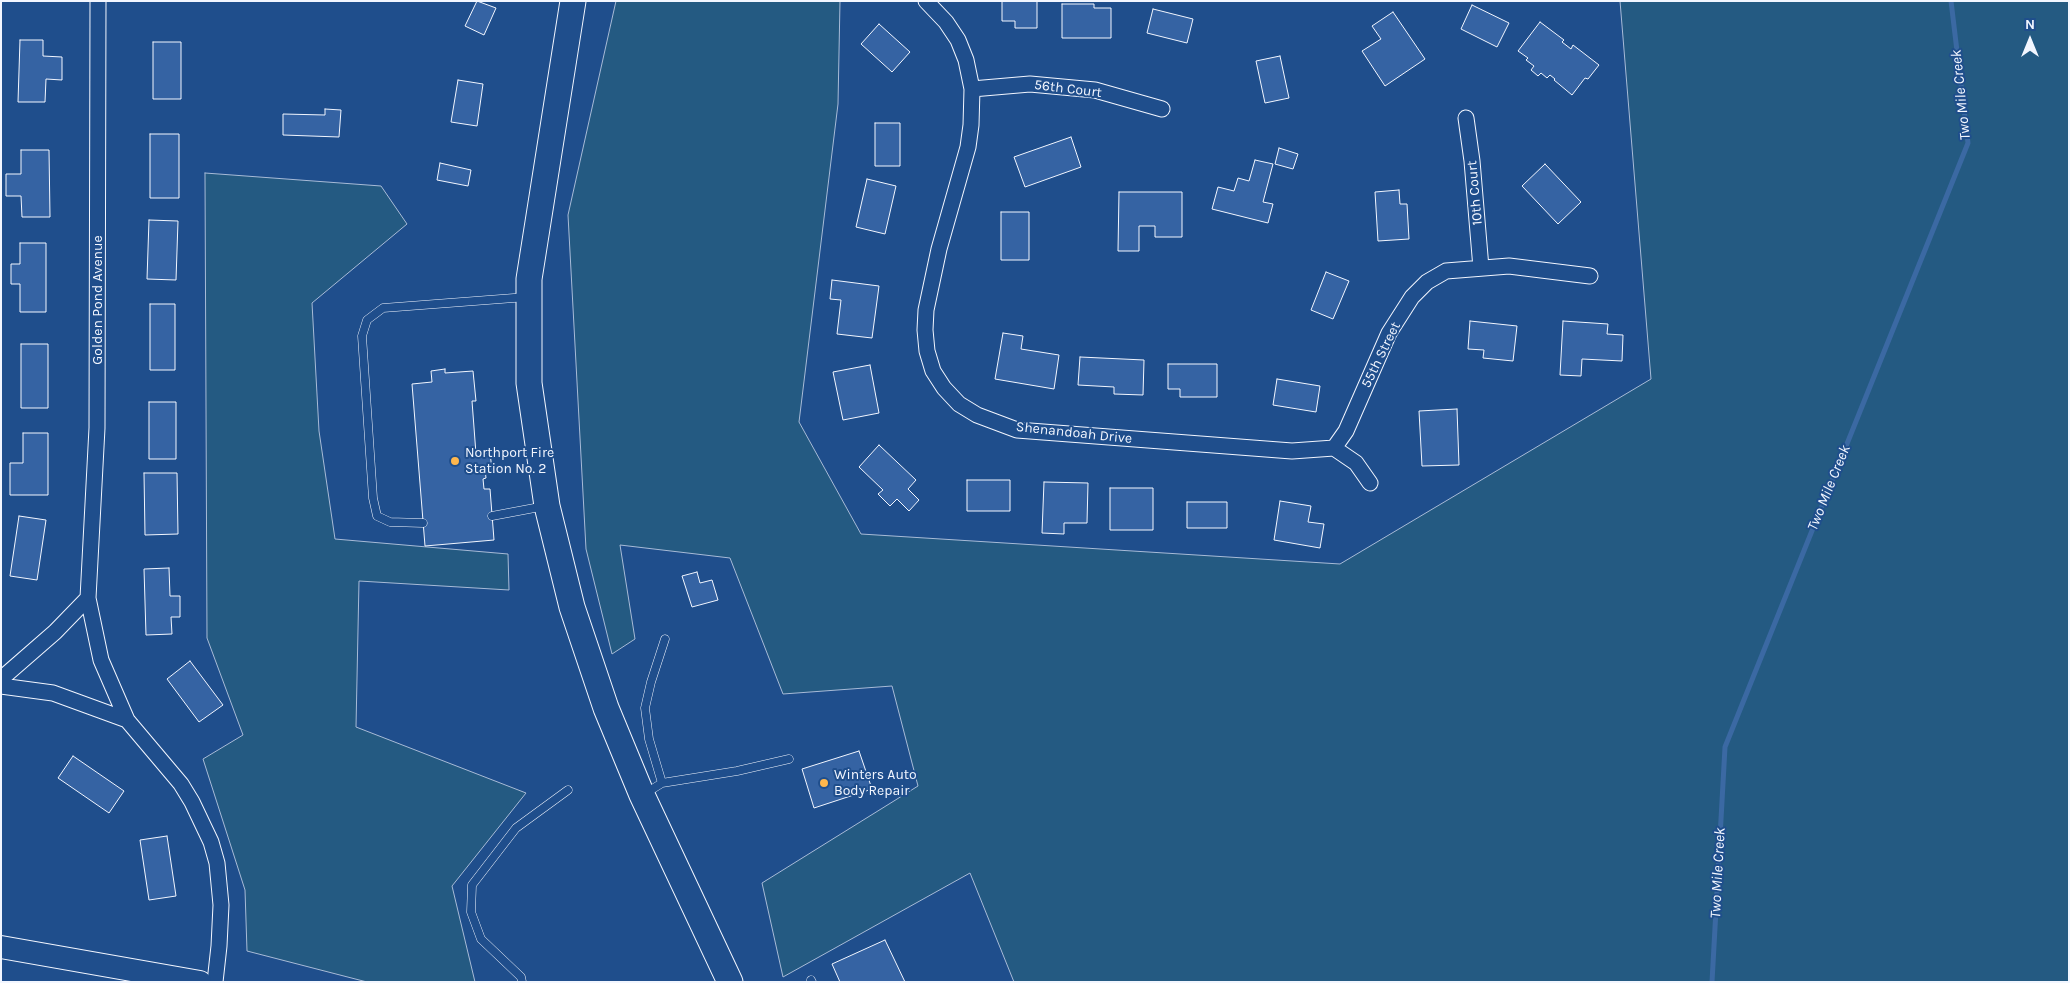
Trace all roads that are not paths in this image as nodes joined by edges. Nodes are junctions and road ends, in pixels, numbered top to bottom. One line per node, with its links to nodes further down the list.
1 (98, 1): 15 (street, Golden Pond Avenue)
2 (573, 1): 9 (main road)
3 (926, 1): 4 (street, Shenandoah Drive)
4 (972, 89): 5 (street, 56th Court); 10 (street, Shenandoah Drive)
5 (1162, 109)
6 (1466, 118): 7 (street, 10th Court)
7 (1481, 268): 8 (street, 55th Street); 10 (street, 55th Street)
8 (1590, 276)
9 (528, 297): 12 (main road); 14 (lane)
10 (1334, 448): 11 (street)
11 (1370, 483)
12 (547, 506): 13 (lane); 21 (main road)
13 (492, 516)
14 (423, 523)
15 (88, 598): 17 (street); 19 (street, Golden Pond Avenue)
16 (664, 639): 21 (lane)
17 (1, 679)
18 (1, 686): 19 (street)
19 (127, 720): 25 (street)
20 (789, 758): 21 (lane)
21 (652, 789): 27 (main road)
22 (568, 790): 26 (lane)
23 (1, 946): 24 (street)
24 (200, 982)
25 (215, 982)
26 (522, 982)
27 (730, 982)

